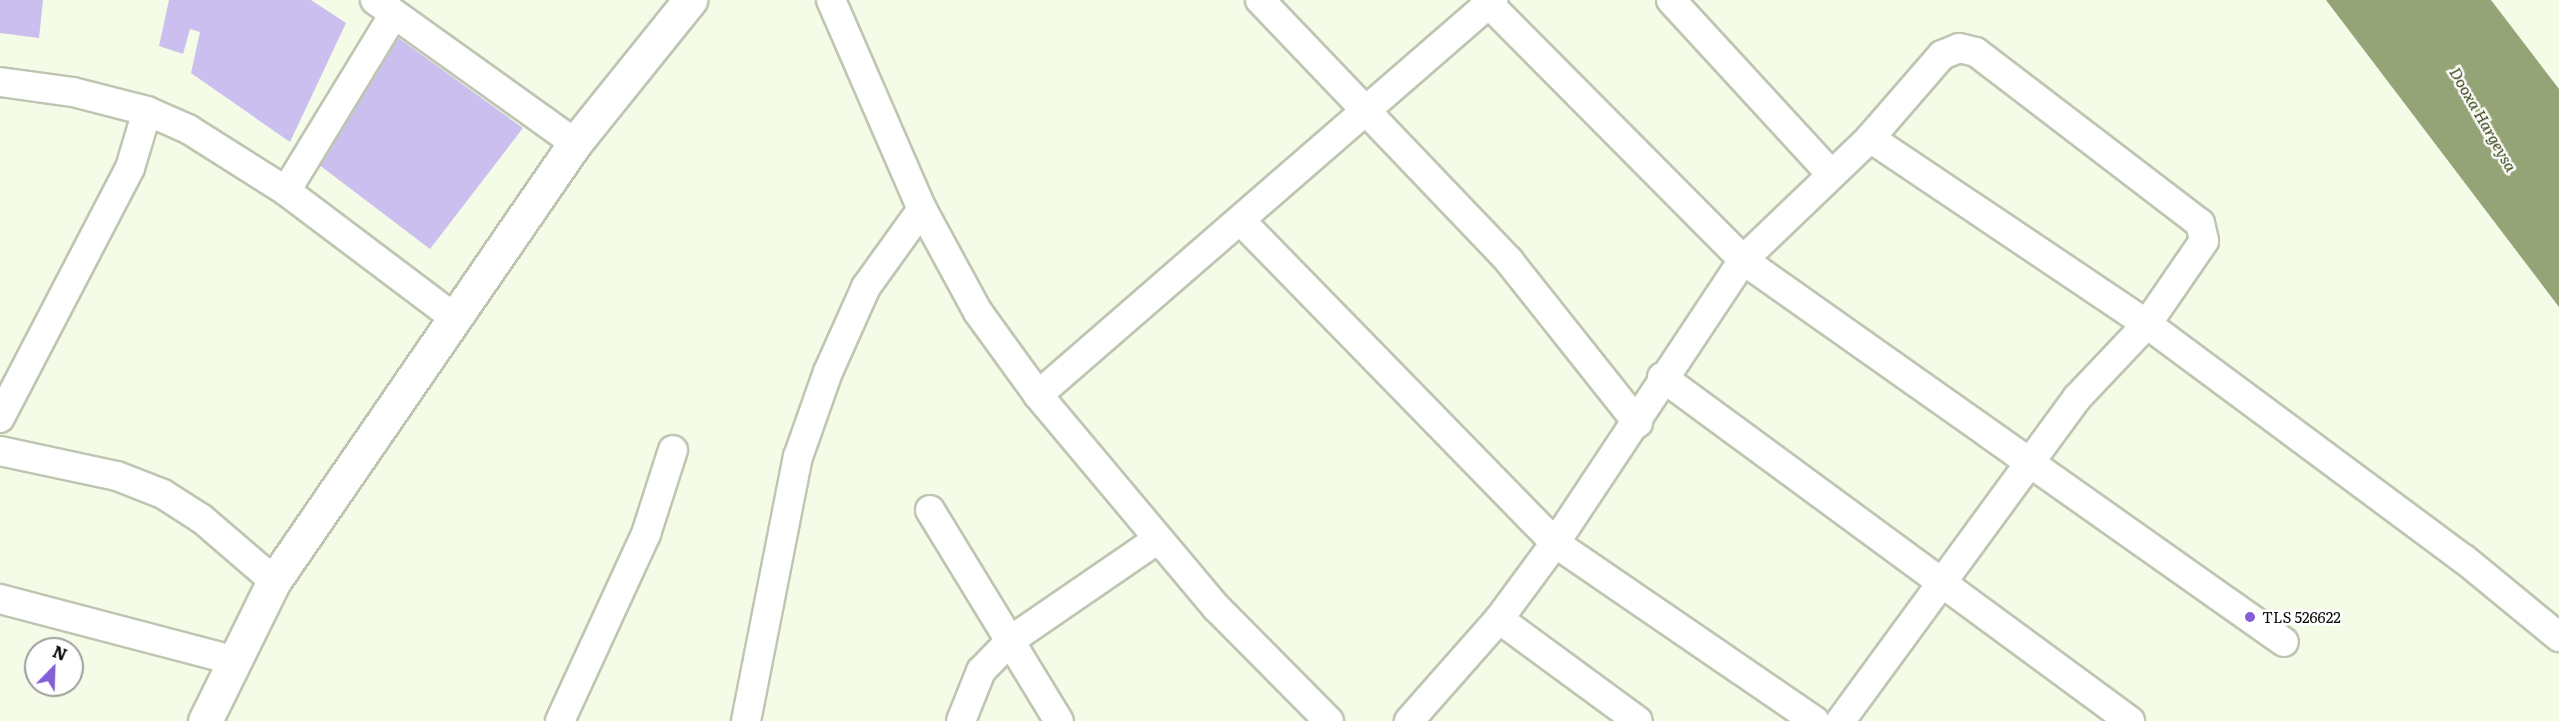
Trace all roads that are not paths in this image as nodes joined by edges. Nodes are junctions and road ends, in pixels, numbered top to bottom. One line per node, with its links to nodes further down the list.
1 (690, 0): 11 (main road)
2 (831, 0): 14 (street)
3 (1260, 0): 8 (street)
4 (1671, 0): 12 (street)
5 (1489, 1): 8 (street); 16 (street)
6 (385, 7): 11 (street); 13 (street)
7 (0, 82): 9 (street)
8 (1368, 110): 15 (street); 22 (street)
9 (147, 111): 13 (street); 21 (street)
10 (1870, 138): 12 (street); 18 (street); 18 (street)
11 (575, 143): 17 (main road)
12 (1830, 173): 16 (street)
13 (286, 191): 17 (street)
14 (922, 209): 20 (street); 39 (street)
15 (1241, 221): 20 (street); 28 (street)
16 (1743, 260): 19 (street); 25 (street)
17 (456, 319): 29 (main road)
18 (2147, 324): 25 (street); 33 (street)
19 (1662, 377): 22 (street); 30 (street)
20 (1038, 395): 27 (street)
21 (0, 418)
22 (1638, 423): 28 (street)
23 (673, 450): 38 (street)
24 (0, 451): 29 (street)
25 (2034, 462): 30 (street); 35 (street)
26 (930, 510): 34 (street)
27 (1158, 539): 34 (street); 42 (street)
28 (1555, 543): 32 (street); 45 (street)
29 (274, 580): 36 (main road)
30 (1944, 586): 46 (street); 47 (street)
31 (0, 599): 36 (street)
32 (1499, 619): 43 (street); 44 (street)
33 (2559, 637)
34 (1011, 640): 40 (street); 41 (street)
35 (2284, 642)
36 (233, 660): 37 (main road)
37 (205, 721)
38 (560, 721)
39 (746, 721)
40 (962, 721)
41 (1059, 721)
42 (1329, 721)
43 (1409, 721)
44 (1638, 721)
45 (1815, 721)
46 (1841, 721)
47 (2130, 721)

